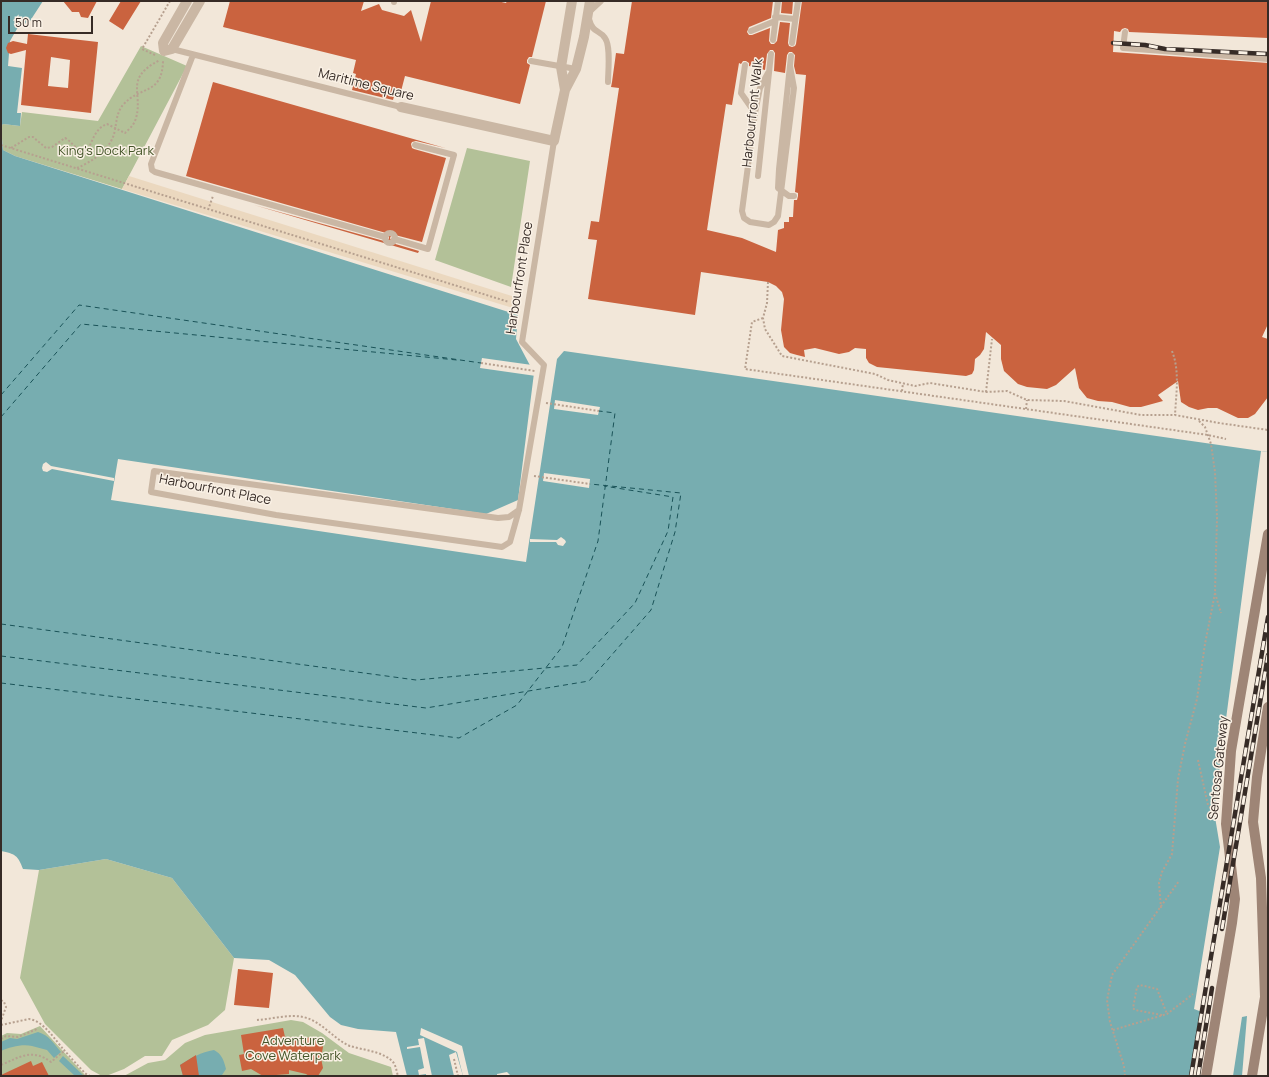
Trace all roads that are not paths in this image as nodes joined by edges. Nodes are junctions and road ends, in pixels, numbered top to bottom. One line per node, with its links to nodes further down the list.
1 (187, 1): 15 (street)
2 (200, 1): 15 (street)
3 (572, 1): 23 (street, Harbourfront Place)
4 (590, 1): 8 (street, Harbourfront Place)
5 (601, 1): 8 (lane)
6 (778, 1): 9 (lane)
7 (798, 1): 10 (lane)
8 (588, 14): 24 (street, Harbourfront Place); 26 (lane)
9 (775, 19): 10 (lane); 11 (lane); 13 (lane)
10 (795, 19): 14 (lane)
11 (751, 31)
12 (1124, 32): 19 (lane)
13 (772, 40)
14 (792, 43)
15 (172, 49): 17 (lane, Maritime Square)
16 (771, 54): 25 (lane, Harbourfront Walk)
17 (193, 55): 28 (lane, Maritime Square); 31 (lane)
18 (791, 56): 22 (lane)
19 (1268, 58)
20 (531, 61): 23 (lane)
21 (745, 65): 29 (lane)
22 (790, 66): 29 (lane); 33 (lane)
23 (561, 67): 24 (lane); 27 (street, Harbourfront Place)
24 (576, 69): 27 (street, Harbourfront Place)
25 (768, 73): 29 (lane); 32 (lane, Harbourfront Walk)
26 (608, 82)
27 (565, 90): 30 (street, Harbourfront Place)
28 (401, 107): 30 (street, Maritime Square)
29 (755, 113)
30 (554, 141): 34 (lane, Harbourfront Place)
31 (415, 145)
32 (758, 176)
33 (794, 196)
34 (519, 510): 34 (lane, Harbourfront Place)
35 (1268, 534): 37 (main road, Sentosa Gateway)
36 (1268, 707): 38 (main road)
37 (1206, 1076)
38 (1252, 1076)

